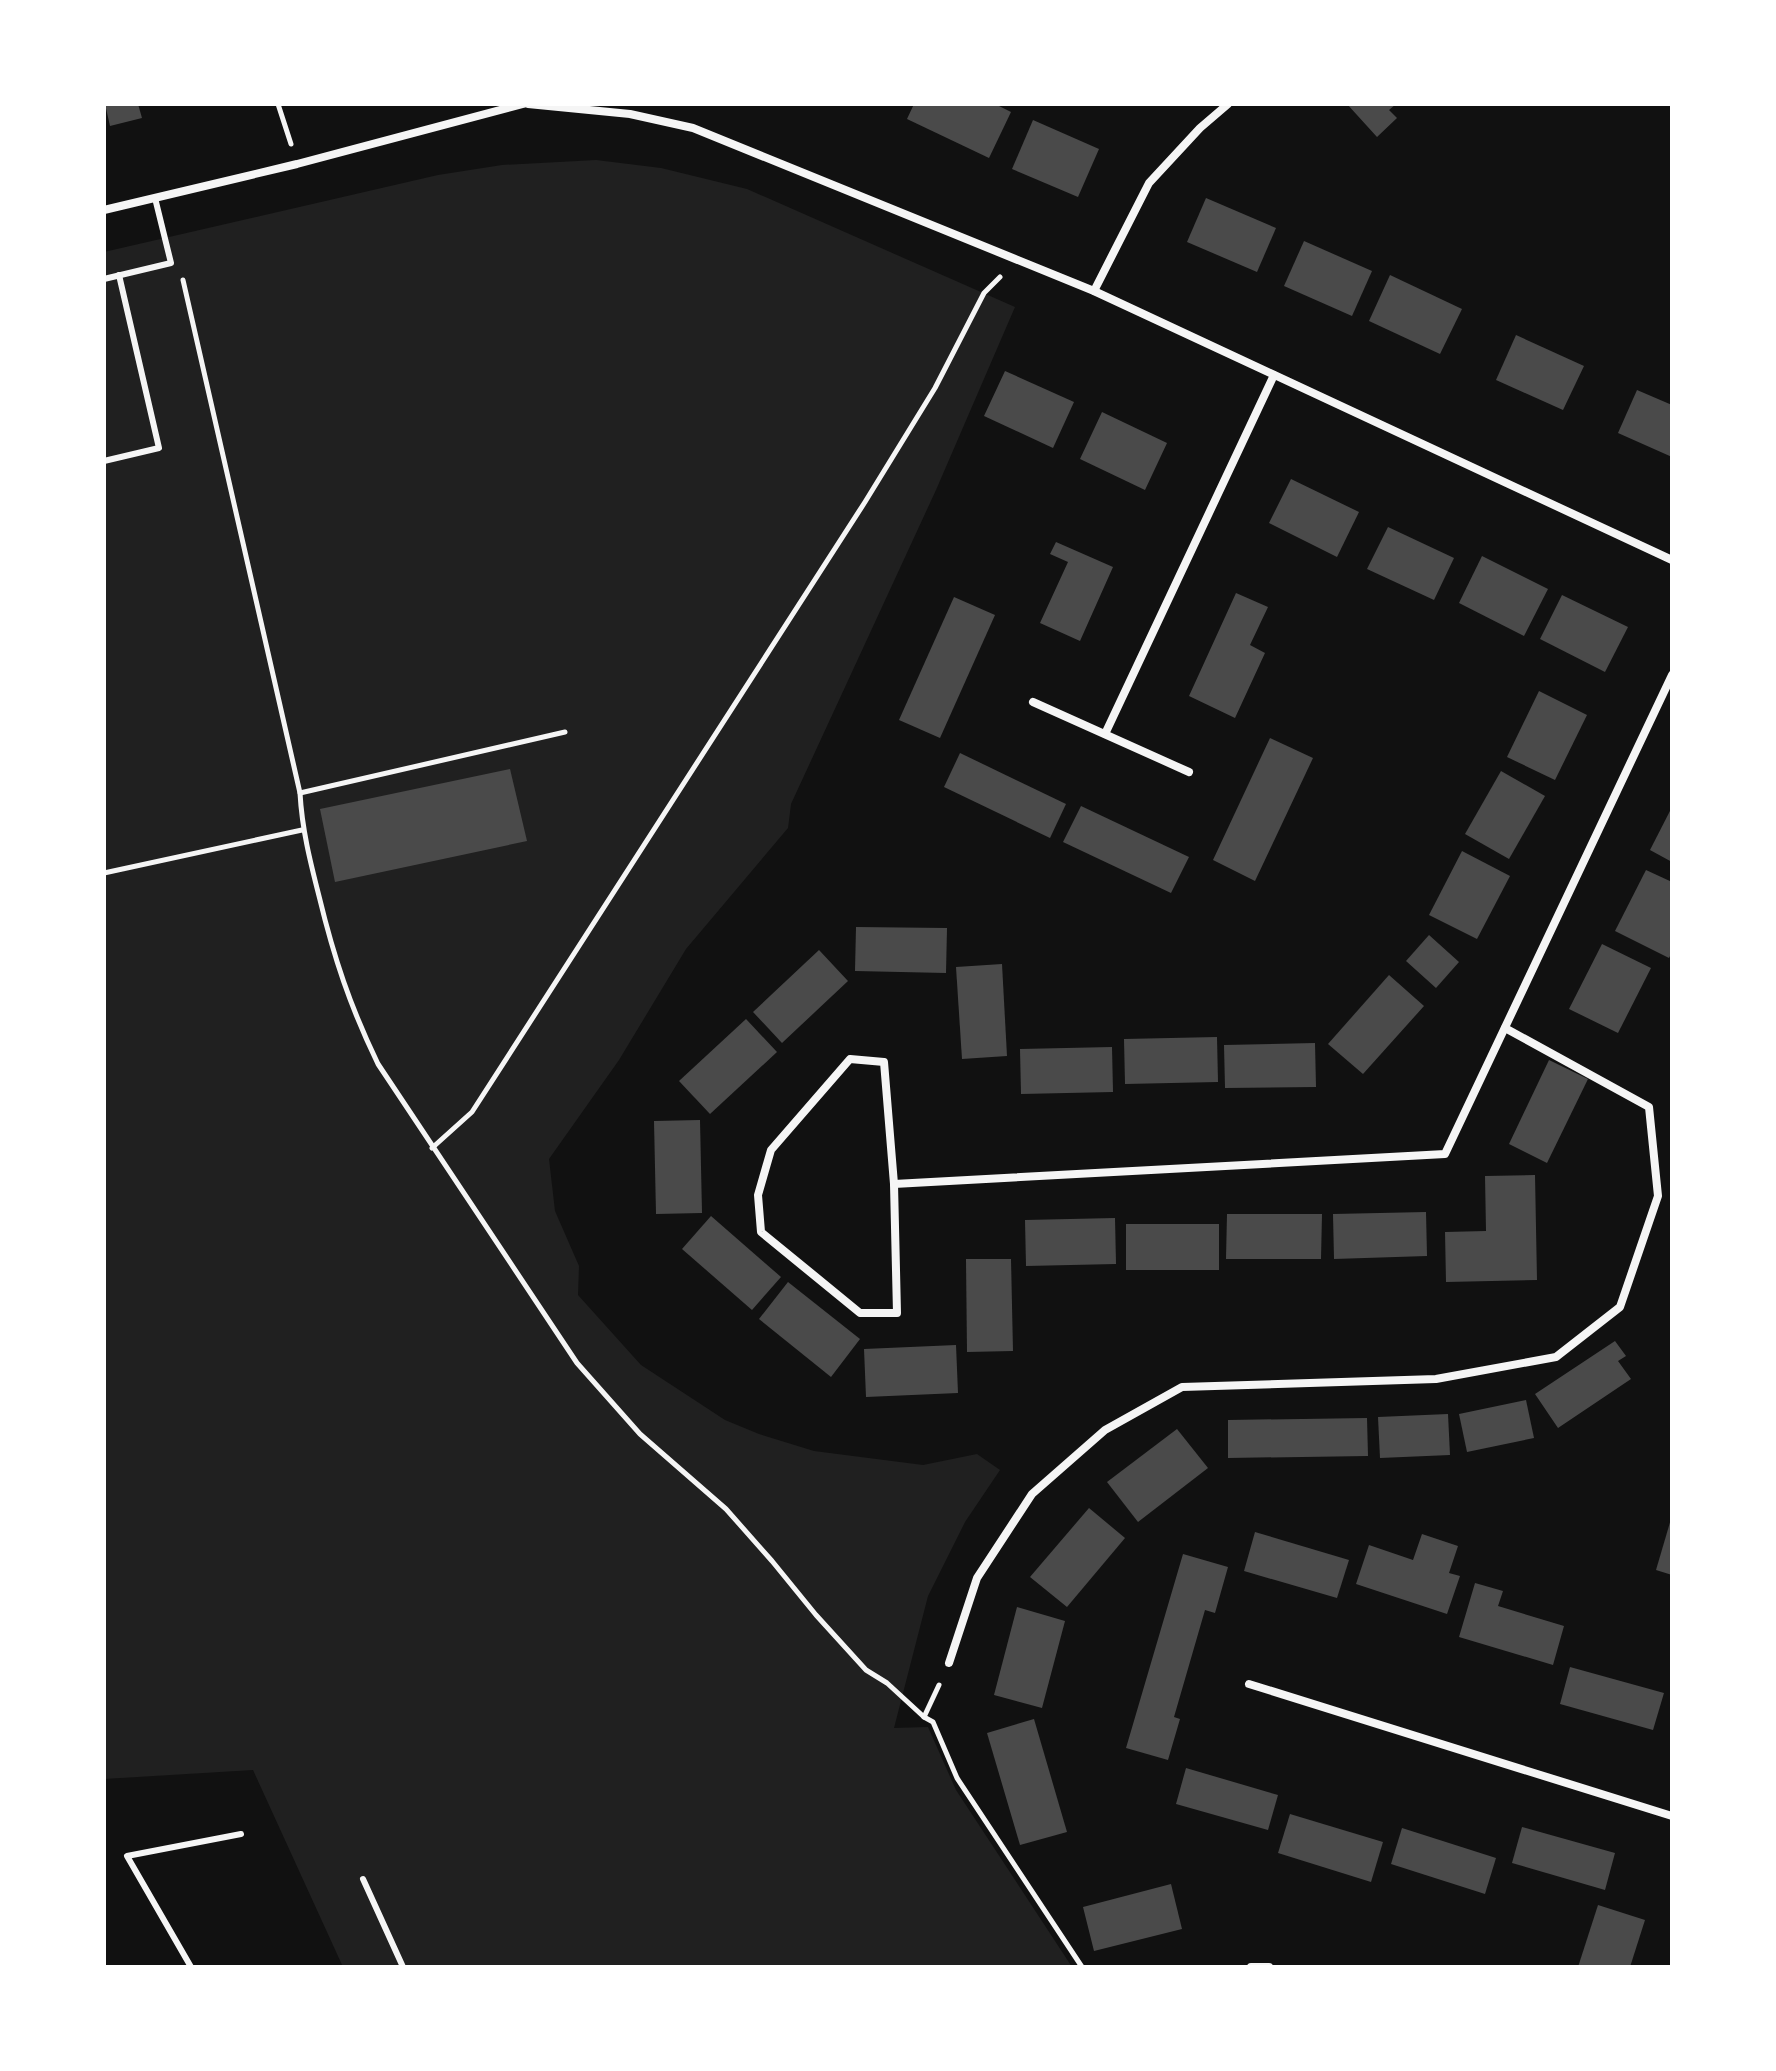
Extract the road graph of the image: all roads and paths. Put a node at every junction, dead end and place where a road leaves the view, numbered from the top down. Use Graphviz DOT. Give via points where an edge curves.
graph roads {
  1 [pos="278,104"];
  2 [pos="526,104"];
  3 [pos="1228,104"];
  4 [pos="297,164"];
  5 [pos="155,198"];
  6 [pos="104,210"];
  7 [pos="1018,259"];
  8 [pos="171,263"];
  9 [pos="119,275"];
  10 [pos="104,279"];
  11 [pos="1094,291"];
  12 [pos="1274,375"];
  13 [pos="104,461"];
  14 [pos="1672,560"];
  15 [pos="1672,675"];
  16 [pos="1033,702"];
  17 [pos="565,732"];
  18 [pos="1105,734"];
  19 [pos="1189,772"];
  20 [pos="300,793"];
  21 [pos="303,830"];
  22 [pos="104,873"];
  23 [pos="1505,1028"];
  24 [pos="432,1148"];
  25 [pos="894,1184"];
  26 [pos="949,1663"];
  27 [pos="1249,1684"];
  28 [pos="924,1717"];
  29 [pos="1672,1816"];
  30 [pos="241,1834"];
  31 [pos="363,1879"];
  32 [pos="191,1967"];
  33 [pos="403,1967"];
  34 [pos="1082,1967"];
  35 [pos="1251,1967"];
  36 [pos="1269,1967"];
  1 -- 4 [label="path"];
  2 -- 4 [label="street"];
  2 -- 7 [label="street" via="630,114 693,128"];
  3 -- 11 [label="street" via="1149,183"];
  4 -- 5 [label="street"];
  5 -- 6 [label="street"];
  5 -- 8 [label="lane"];
  7 -- 11 [label="street"];
  7 -- 24 [label="path" via="984,293 935,388 865,502 472,1112"];
  8 -- 9 [label="lane"];
  8 -- 20 [label="path" via="182,278"];
  9 -- 10 [label="lane"];
  9 -- 13 [label="lane" via="159,448"];
  11 -- 12 [label="street"];
  12 -- 14 [label="street"];
  12 -- 18 [label="street"];
  15 -- 23 [label="street"];
  16 -- 18 [label="street"];
  17 -- 20 [label="path"];
  18 -- 19 [label="street"];
  20 -- 21 [label="path"];
  21 -- 22 [label="path"];
  21 -- 24 [label="path" via="335,963 353,1013 378,1064"];
  23 -- 25 [label="street" via="1445,1154"];
  23 -- 26 [label="street" via="1649,1107 1658,1196 1620,1307 1556,1357 1541,1360 1436,1379 1182,1387 1105,1430 1032,1494 977,1578"];
  24 -- 28 [label="path" via="577,1363 640,1434 726,1509 866,1670"];
  25 -- 25 [label="street" via="897,1313 860,1313 761,1232 758,1195 771,1150 850,1059 884,1062"];
  26 -- 28 [label="path"];
  27 -- 29 [label="street"];
  28 -- 34 [label="path" via="933,1722 957,1778"];
  30 -- 32 [label="lane" via="127,1856"];
  31 -- 33 [label="lane"];
  35 -- 36 [label="street"];
}
